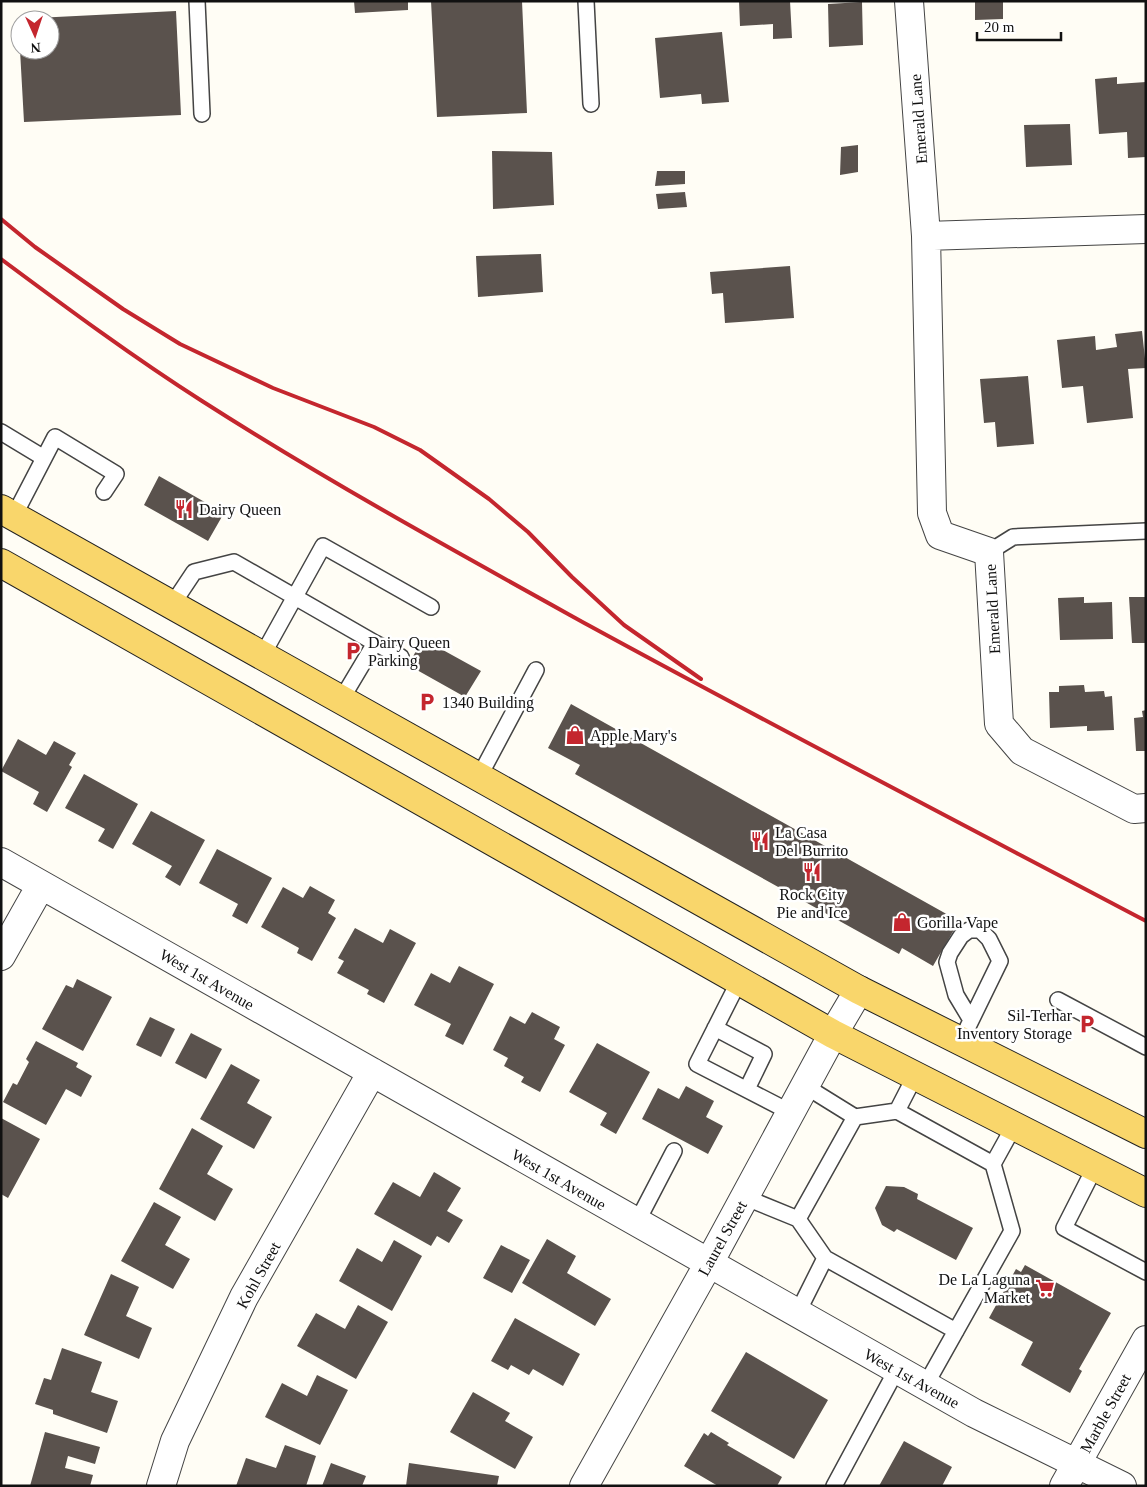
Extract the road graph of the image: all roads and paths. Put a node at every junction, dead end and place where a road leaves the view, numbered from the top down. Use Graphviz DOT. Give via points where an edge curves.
graph roads {
  1 [pos="197,1"];
  2 [pos="586,1"];
  3 [pos="909,1"];
  4 [pos="591,104"];
  5 [pos="202,114"];
  6 [pos="1146,229"];
  7 [pos="926,236"];
  8 [pos="1,432"];
  9 [pos="44,458"];
  10 [pos="104,492"];
  11 [pos="8,513"];
  12 [pos="1146,531"];
  13 [pos="989,552"];
  14 [pos="1,563"];
  15 [pos="295,597"];
  16 [pos="172,605"];
  17 [pos="431,607"];
  18 [pos="375,642"];
  19 [pos="262,656"];
  20 [pos="401,657"];
  21 [pos="536,670"];
  22 [pos="341,700"];
  23 [pos="479,777"];
  24 [pos="1146,808"];
  25 [pos="1,862"];
  26 [pos="41,885"];
  27 [pos="1,956"];
  28 [pos="739,981"];
  29 [pos="859,990"];
  30 [pos="1058,1000"];
  31 [pos="715,1028"];
  32 [pos="966,1030"];
  33 [pos="833,1034"];
  34 [pos="1146,1047"];
  35 [pos="372,1072"];
  36 [pos="915,1076"];
  37 [pos="805,1086"];
  38 [pos="746,1090"];
  39 [pos="897,1111"];
  40 [pos="790,1112"];
  41 [pos="855,1117"];
  42 [pos="1014,1126"];
  43 [pos="1146,1134"];
  44 [pos="674,1151"];
  45 [pos="993,1164"];
  46 [pos="1095,1167"];
  47 [pos="1146,1193"];
  48 [pos="744,1197"];
  49 [pos="798,1219"];
  50 [pos="637,1222"];
  51 [pos="825,1258"];
  52 [pos="709,1263"];
  53 [pos="1146,1272"];
  54 [pos="798,1314"];
  55 [pos="956,1331"];
  56 [pos="1146,1340"];
  57 [pos="897,1369"];
  58 [pos="925,1386"];
  59 [pos="1070,1474"];
  60 [pos="161,1486"];
  61 [pos="584,1486"];
  62 [pos="834,1486"];
  63 [pos="1122,1486"];
  1 -- 5 [label="lane"];
  2 -- 4 [label="lane"];
  3 -- 7 [label="street, Emerald Lane"];
  6 -- 7 [label="street"];
  7 -- 13 [label="street, Emerald Lane" via="932,513 940,535"];
  8 -- 9 [label="lane"];
  9 -- 10 [label="lane" via="55,437 116,474"];
  9 -- 11 [label="lane"];
  11 -- 16 [label="main road"];
  12 -- 13 [label="lane" via="1012,536"];
  13 -- 24 [label="street, Emerald Lane" via="999,724 1022,751 1134,809"];
  14 -- 28 [label="main road"];
  15 -- 16 [label="lane" via="234,562 194,572"];
  15 -- 17 [label="lane" via="323,546"];
  15 -- 18 [label="lane"];
  15 -- 19 [label="lane"];
  16 -- 19 [label="main road"];
  18 -- 20 [label="lane"];
  18 -- 22 [label="lane"];
  19 -- 22 [label="main road"];
  21 -- 23 [label="lane"];
  22 -- 23 [label="main road"];
  23 -- 29 [label="main road"];
  25 -- 26 [label="street, West 1st Avenue"];
  26 -- 27 [label="street"];
  26 -- 35 [label="street, West 1st Avenue"];
  28 -- 31 [label="lane"];
  28 -- 33 [label="main road"];
  29 -- 32 [label="main road"];
  29 -- 33 [label="street, Laurel Street"];
  30 -- 34 [label="lane"];
  31 -- 38 [label="lane" via="764,1054"];
  31 -- 38 [label="lane" via="697,1064"];
  32 -- 32 [label="lane" via="947,962 961,936 969,930 980,930 989,939 1000,962"];
  32 -- 43 [label="main road"];
  33 -- 36 [label="main road"];
  33 -- 37 [label="street, Laurel Street"];
  35 -- 50 [label="street, West 1st Avenue"];
  35 -- 60 [label="street, Kohl Street" via="244,1297 175,1441"];
  36 -- 39 [label="lane"];
  36 -- 42 [label="main road"];
  37 -- 40 [label="street, Laurel Street"];
  37 -- 41 [label="lane"];
  38 -- 40 [label="lane"];
  39 -- 41 [label="lane"];
  39 -- 45 [label="lane"];
  40 -- 48 [label="street, Laurel Street"];
  41 -- 49 [label="lane"];
  42 -- 45 [label="lane"];
  42 -- 46 [label="main road"];
  44 -- 50 [label="lane"];
  45 -- 55 [label="lane" via="1012,1231"];
  46 -- 47 [label="main road"];
  46 -- 53 [label="lane" via="1064,1228"];
  48 -- 49 [label="lane"];
  48 -- 52 [label="street, Laurel Street"];
  49 -- 51 [label="lane"];
  50 -- 52 [label="street, West 1st Avenue"];
  51 -- 54 [label="lane"];
  51 -- 55 [label="lane"];
  52 -- 54 [label="street, West 1st Avenue"];
  52 -- 61 [label="street, Laurel Street"];
  54 -- 57 [label="street, West 1st Avenue"];
  55 -- 58 [label="lane"];
  56 -- 59 [label="street, Marble Street"];
  57 -- 58 [label="street, West 1st Avenue"];
  57 -- 62 [label="lane"];
  58 -- 59 [label="street, West 1st Avenue"];
  59 -- 63 [label="street, West 1st Avenue"];
}
